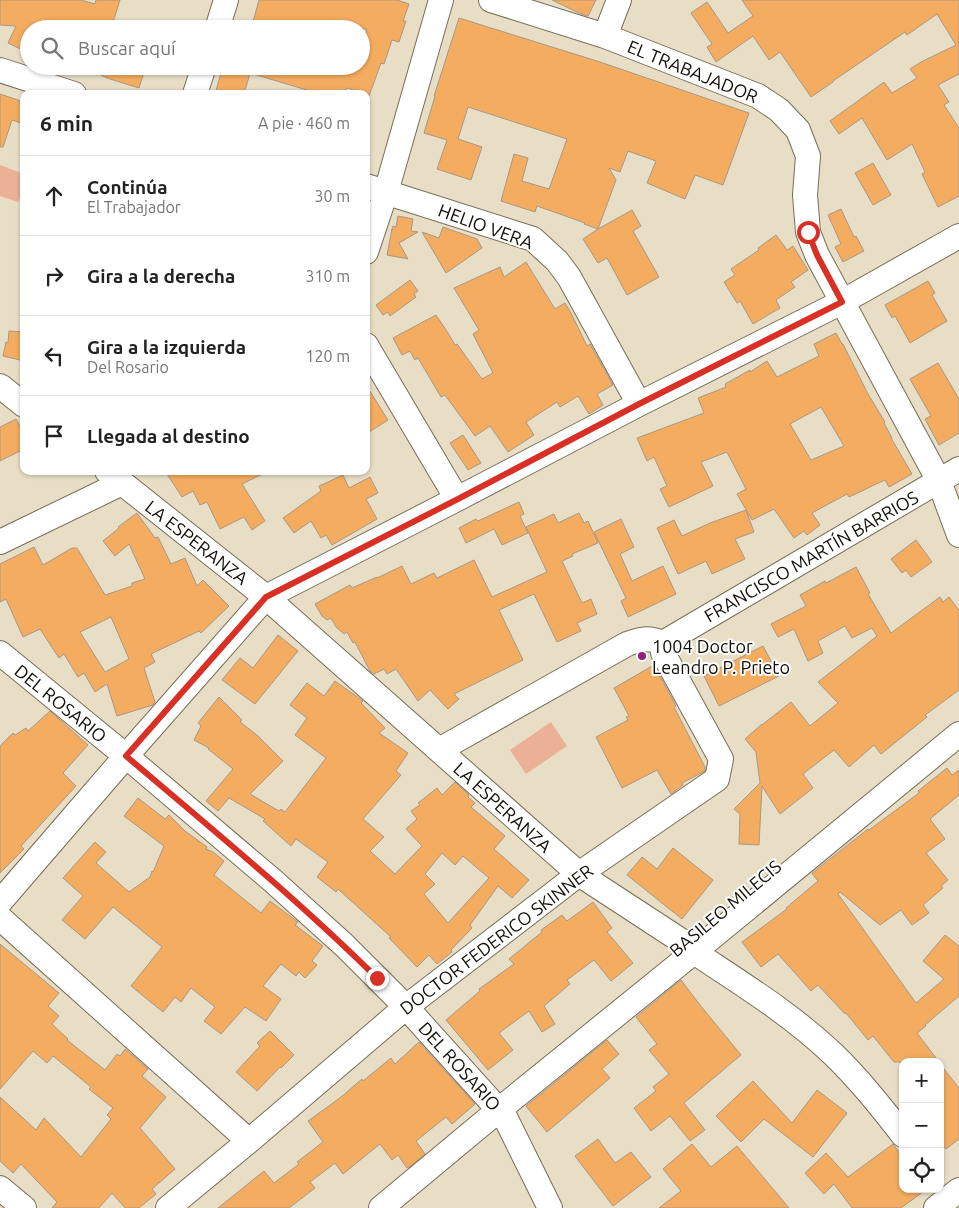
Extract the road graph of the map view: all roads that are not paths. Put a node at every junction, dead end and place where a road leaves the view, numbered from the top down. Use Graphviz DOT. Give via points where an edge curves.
graph roads {
  1 [pos="226,0"];
  2 [pos="441,0"];
  3 [pos="491,0"];
  4 [pos="618,0"];
  5 [pos="220,20"];
  6 [pos="605,36"];
  7 [pos="0,70"];
  8 [pos="201,75"];
  9 [pos="62,90"];
  10 [pos="196,90"];
  11 [pos="376,189"];
  12 [pos="370,227"];
  13 [pos="959,236"];
  14 [pos="842,302"];
  15 [pos="370,352"];
  16 [pos="0,386"];
  17 [pos="20,402"];
  18 [pos="639,404"];
  19 [pos="949,475"];
  20 [pos="115,477"];
  21 [pos="458,499"];
  22 [pos="959,535"];
  23 [pos="0,542"];
  24 [pos="266,597"];
  25 [pos="662,642"];
  26 [pos="0,652"];
  27 [pos="959,715"];
  28 [pos="959,734"];
  29 [pos="439,750"];
  30 [pos="126,756"];
  31 [pos="579,874"];
  32 [pos="0,902"];
  33 [pos="0,918"];
  34 [pos="689,947"];
  35 [pos="406,1007"];
  36 [pos="496,1105"];
  37 [pos="899,1130"];
  38 [pos="249,1141"];
  39 [pos="0,1188"];
  40 [pos="24,1208"];
  41 [pos="168,1208"];
  42 [pos="382,1208"];
  43 [pos="550,1208"];
  1 -- 5 [label="street"];
  2 -- 11 [label="street"];
  3 -- 6 [label="street, EL TRABAJADOR"];
  4 -- 6 [label="street"];
  6 -- 14 [label="street, EL TRABAJADOR" via="758,96 779,110 798,130 808,156 805,195 808,232"];
  7 -- 9 [label="street"];
  8 -- 10 [label="street"];
  11 -- 12 [label="street"];
  11 -- 18 [label="street, HELIO VERA" via="533,239 569,277"];
  13 -- 14 [label="street"];
  14 -- 18 [label="street"];
  14 -- 19 [label="street, EL TRABAJADOR"];
  15 -- 21 [label="street"];
  16 -- 17 [label="street"];
  18 -- 21 [label="street"];
  19 -- 22 [label="street, EL TRABAJADOR"];
  19 -- 25 [label="street, FRANCISCO MARTÍN BARRIOS"];
  20 -- 23 [label="street"];
  20 -- 24 [label="street, LA ESPERANZA"];
  21 -- 24 [label="street"];
  24 -- 29 [label="street, LA ESPERANZA"];
  24 -- 30 [label="street"];
  25 -- 29 [label="street" via="646,638 627,644"];
  25 -- 31 [label="street, DOCTOR FEDERICO SKINNER" via="663,653 721,759 717,779"];
  26 -- 30 [label="street, DEL ROSARIO"];
  27 -- 34 [label="street, BASILEO MILECIS"];
  28 -- 34 [label="street"];
  29 -- 31 [label="street, LA ESPERANZA"];
  30 -- 32 [label="street"];
  30 -- 35 [label="street, DEL ROSARIO" via="272,880"];
  31 -- 34 [label="street, LA ESPERANZA"];
  31 -- 35 [label="street, DOCTOR FEDERICO SKINNER"];
  33 -- 38 [label="street"];
  34 -- 36 [label="street, BASILEO MILECIS"];
  34 -- 37 [label="street, LA ESPERANZA" via="788,1016 833,1054"];
  35 -- 36 [label="street, DEL ROSARIO"];
  35 -- 38 [label="street, DOCTOR FEDERICO SKINNER"];
  36 -- 42 [label="street, BASILEO MILECIS"];
  36 -- 43 [label="street, DEL ROSARIO"];
  38 -- 41 [label="street, DOCTOR FEDERICO SKINNER"];
  39 -- 40 [label="street"];
}
